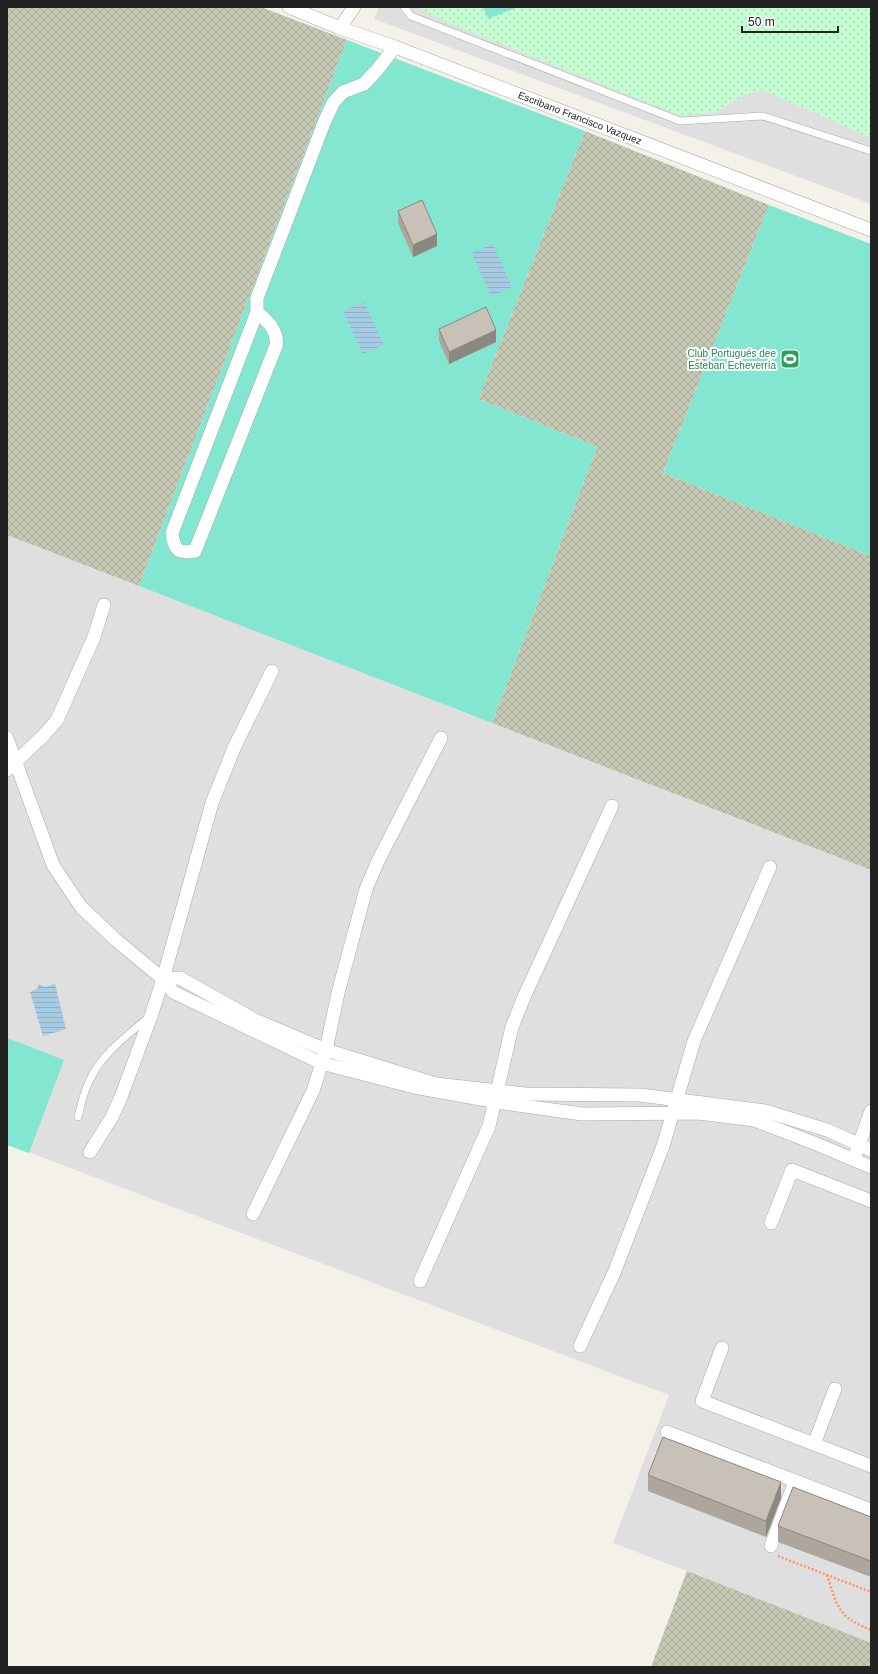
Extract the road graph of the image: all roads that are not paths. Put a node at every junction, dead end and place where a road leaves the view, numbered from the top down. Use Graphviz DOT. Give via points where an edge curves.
graph roads {
  1 [pos="289,7"];
  2 [pos="354,7"];
  3 [pos="404,7"];
  4 [pos="340,28"];
  5 [pos="395,47"];
  6 [pos="871,151"];
  7 [pos="871,230"];
  8 [pos="257,312"];
  9 [pos="104,605"];
  10 [pos="272,671"];
  11 [pos="7,738"];
  12 [pos="441,738"];
  13 [pos="11,766"];
  14 [pos="612,806"];
  15 [pos="770,867"];
  16 [pos="163,979"];
  17 [pos="151,1016"];
  18 [pos="326,1050"];
  19 [pos="321,1063"];
  20 [pos="496,1096"];
  21 [pos="677,1099"];
  22 [pos="871,1111"];
  23 [pos="673,1113"];
  24 [pos="78,1117"];
  25 [pos="865,1148"];
  26 [pos="90,1152"];
  27 [pos="854,1160"];
  28 [pos="871,1167"];
  29 [pos="871,1201"];
  30 [pos="253,1214"];
  31 [pos="771,1223"];
  32 [pos="420,1281"];
  33 [pos="580,1346"];
  34 [pos="722,1348"];
  35 [pos="835,1389"];
  36 [pos="667,1432"];
  37 [pos="814,1444"];
  38 [pos="871,1466"];
  39 [pos="795,1481"];
  40 [pos="871,1510"];
  41 [pos="773,1550"];
  1 -- 4 [label="street, Escribano Francisco Vazquez"];
  2 -- 4 [label="street"];
  3 -- 6 [label="lane" via="411,16 680,121 762,116"];
  4 -- 5 [label="street, Escribano Francisco Vazquez"];
  5 -- 7 [label="street, Escribano Francisco Vazquez"];
  5 -- 8 [label="street" via="364,84 343,92 333,103 257,298"];
  8 -- 8 [label="street" via="270,324 277,339 276,346 195,551 185,553 174,545 172,533"];
  9 -- 13 [label="street" via="94,637 57,720"];
  10 -- 16 [label="street" via="234,748 212,803"];
  11 -- 13 [label="street"];
  12 -- 18 [label="street" via="366,889 338,993"];
  13 -- 16 [label="street" via="53,865 80,906"];
  14 -- 20 [label="street" via="524,996 512,1027"];
  15 -- 21 [label="street" via="694,1041"];
  16 -- 17 [label="street"];
  16 -- 18 [label="street" via="180,978 255,1020"];
  16 -- 19 [label="street" via="173,992"];
  17 -- 24 [label="lane" via="118,1043 99,1064 88,1084"];
  17 -- 26 [label="street" via="121,1097"];
  18 -- 19 [label="street"];
  18 -- 20 [label="street" via="436,1084"];
  19 -- 20 [label="street" via="414,1087"];
  19 -- 30 [label="street" via="313,1091"];
  20 -- 21 [label="street" via="640,1095"];
  20 -- 23 [label="street" via="582,1114"];
  20 -- 32 [label="street" via="489,1126"];
  21 -- 23 [label="street"];
  21 -- 25 [label="street" via="765,1111 827,1130"];
  22 -- 25 [label="street"];
  23 -- 27 [label="street" via="699,1113 754,1120"];
  23 -- 33 [label="street" via="663,1146 614,1273"];
  25 -- 27 [label="street"];
  27 -- 28 [label="street"];
  29 -- 31 [label="street" via="792,1170"];
  34 -- 37 [label="street" via="702,1401"];
  35 -- 37 [label="street"];
  36 -- 39 [label="street"];
  37 -- 38 [label="street"];
  39 -- 40 [label="street"];
  39 -- 41 [label="street"];
}
